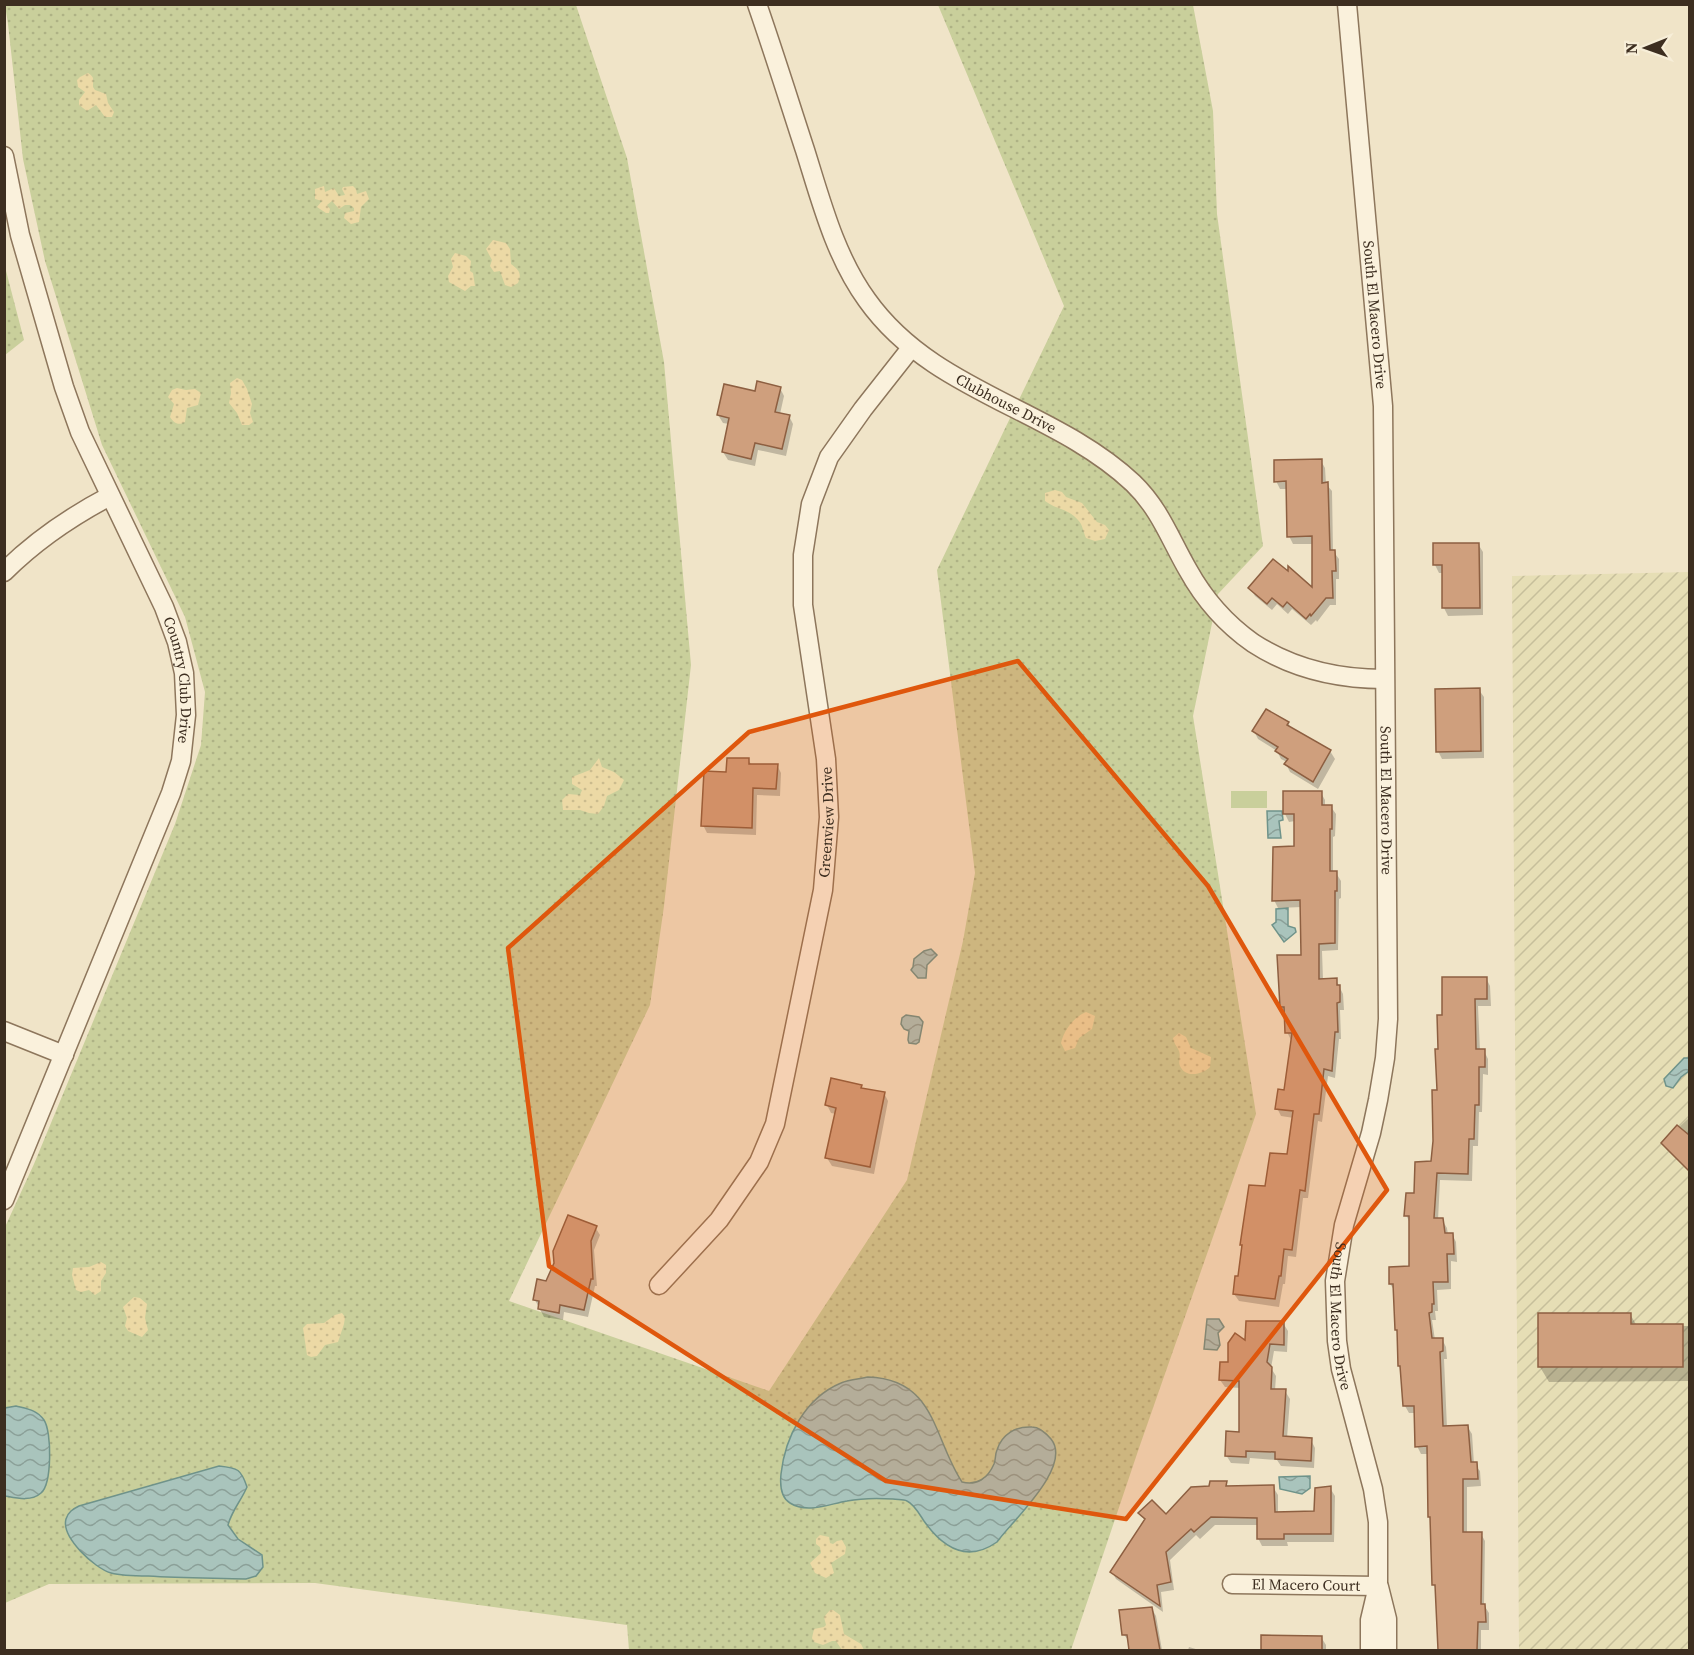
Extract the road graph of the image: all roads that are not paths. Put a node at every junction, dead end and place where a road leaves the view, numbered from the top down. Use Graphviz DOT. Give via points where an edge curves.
graph roads {
  1 [pos="757,4"];
  2 [pos="1347,4"];
  3 [pos="4,156"];
  4 [pos="911,348"];
  5 [pos="110,496"];
  6 [pos="4,572"];
  7 [pos="1384,679"];
  8 [pos="4,1031"];
  9 [pos="64,1055"];
  10 [pos="4,1200"];
  11 [pos="659,1286"];
  12 [pos="1232,1584"];
  13 [pos="1378,1586"];
  14 [pos="1370,1650"];
  15 [pos="1387,1650"];
  1 -- 4 [label="street, Clubhouse Drive" via="833,237 867,301"];
  2 -- 7 [label="street, South El Macero Drive" via="1383,406"];
  3 -- 5 [label="street, Country Club Drive" via="20,235 64,387"];
  4 -- 7 [label="street, Clubhouse Drive" via="946,373 1080,445 1133,484 1166,526 1199,589 1230,625 1250,641 1303,668 1347,678"];
  4 -- 11 [label="street, Greenview Drive" via="829,457 811,504 803,555 803,605 826,759 829,817 823,890 775,1124 759,1162 719,1220"];
  5 -- 6 [label="street" via="51,532"];
  5 -- 9 [label="street, Country Club Drive" via="177,642 184,673 186,715 181,761 171,794"];
  7 -- 13 [label="street, South El Macero Drive" via="1389,968 1386,1048 1371,1133 1344,1225 1335,1281 1341,1369 1375,1497"];
  8 -- 9 [label="street"];
  9 -- 10 [label="street, Country Club Drive"];
  12 -- 13 [label="street, El Macero Court"];
  13 -- 14 [label="street, South El Macero Drive" via="1370,1620"];
  13 -- 15 [label="street, South El Macero Drive" via="1387,1619"];
}
